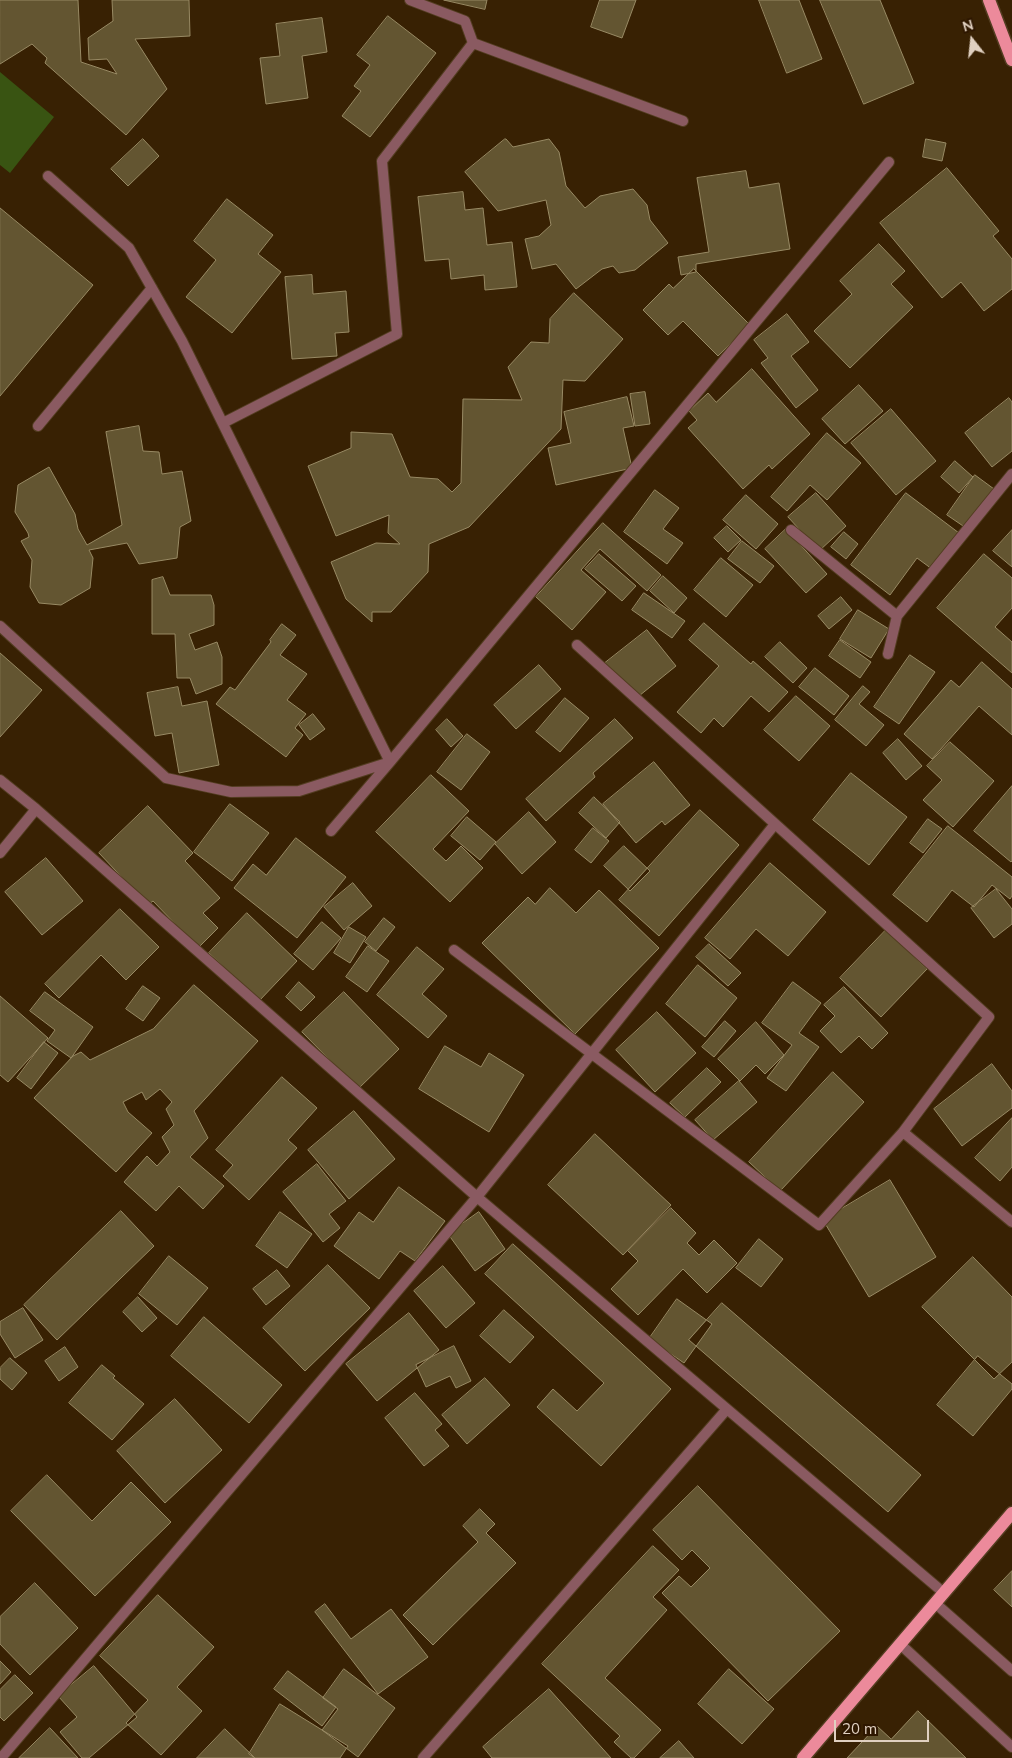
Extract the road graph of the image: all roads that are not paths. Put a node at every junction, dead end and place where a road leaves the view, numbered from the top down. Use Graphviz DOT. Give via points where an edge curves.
graph roads {
  1 [pos="410,0"];
  2 [pos="989,0"];
  3 [pos="472,43"];
  4 [pos="1012,60"];
  5 [pos="683,121"];
  6 [pos="889,162"];
  7 [pos="48,176"];
  8 [pos="152,288"];
  9 [pos="222,423"];
  10 [pos="38,426"];
  11 [pos="1012,474"];
  12 [pos="791,530"];
  13 [pos="897,616"];
  14 [pos="0,626"];
  15 [pos="577,645"];
  16 [pos="888,654"];
  17 [pos="390,762"];
  18 [pos="0,780"];
  19 [pos="36,809"];
  20 [pos="775,824"];
  21 [pos="331,831"];
  22 [pos="0,853"];
  23 [pos="454,950"];
  24 [pos="591,1053"];
  25 [pos="903,1132"];
  26 [pos="477,1197"];
  27 [pos="1012,1222"];
  28 [pos="727,1409"];
  29 [pos="1012,1513"];
  30 [pos="944,1593"];
  31 [pos="935,1603"];
  32 [pos="900,1644"];
  33 [pos="1012,1671"];
  34 [pos="1012,1746"];
  35 [pos="1,1758"];
  36 [pos="423,1758"];
  37 [pos="803,1758"];
  1 -- 3 [label="street" via="465,21"];
  2 -- 4 [label="main road"];
  3 -- 5 [label="street"];
  3 -- 9 [label="street" via="382,161 397,334"];
  6 -- 17 [label="street"];
  7 -- 8 [label="street" via="129,248"];
  8 -- 9 [label="street" via="182,340"];
  8 -- 10 [label="street"];
  9 -- 17 [label="street"];
  11 -- 13 [label="street"];
  12 -- 13 [label="street"];
  13 -- 16 [label="street"];
  14 -- 17 [label="street" via="166,778 231,792 299,791"];
  15 -- 20 [label="street"];
  17 -- 21 [label="street"];
  18 -- 19 [label="street"];
  19 -- 22 [label="street"];
  19 -- 26 [label="street"];
  20 -- 24 [label="street"];
  20 -- 25 [label="street" via="989,1017"];
  23 -- 24 [label="street"];
  24 -- 25 [label="street" via="819,1225"];
  24 -- 26 [label="street"];
  25 -- 27 [label="street"];
  26 -- 28 [label="street"];
  26 -- 35 [label="street"];
  28 -- 30 [label="street"];
  28 -- 36 [label="street"];
  29 -- 30 [label="main road"];
  30 -- 31 [label="main road"];
  31 -- 32 [label="main road"];
  31 -- 33 [label="street"];
  32 -- 34 [label="street"];
  32 -- 37 [label="main road"];
}
